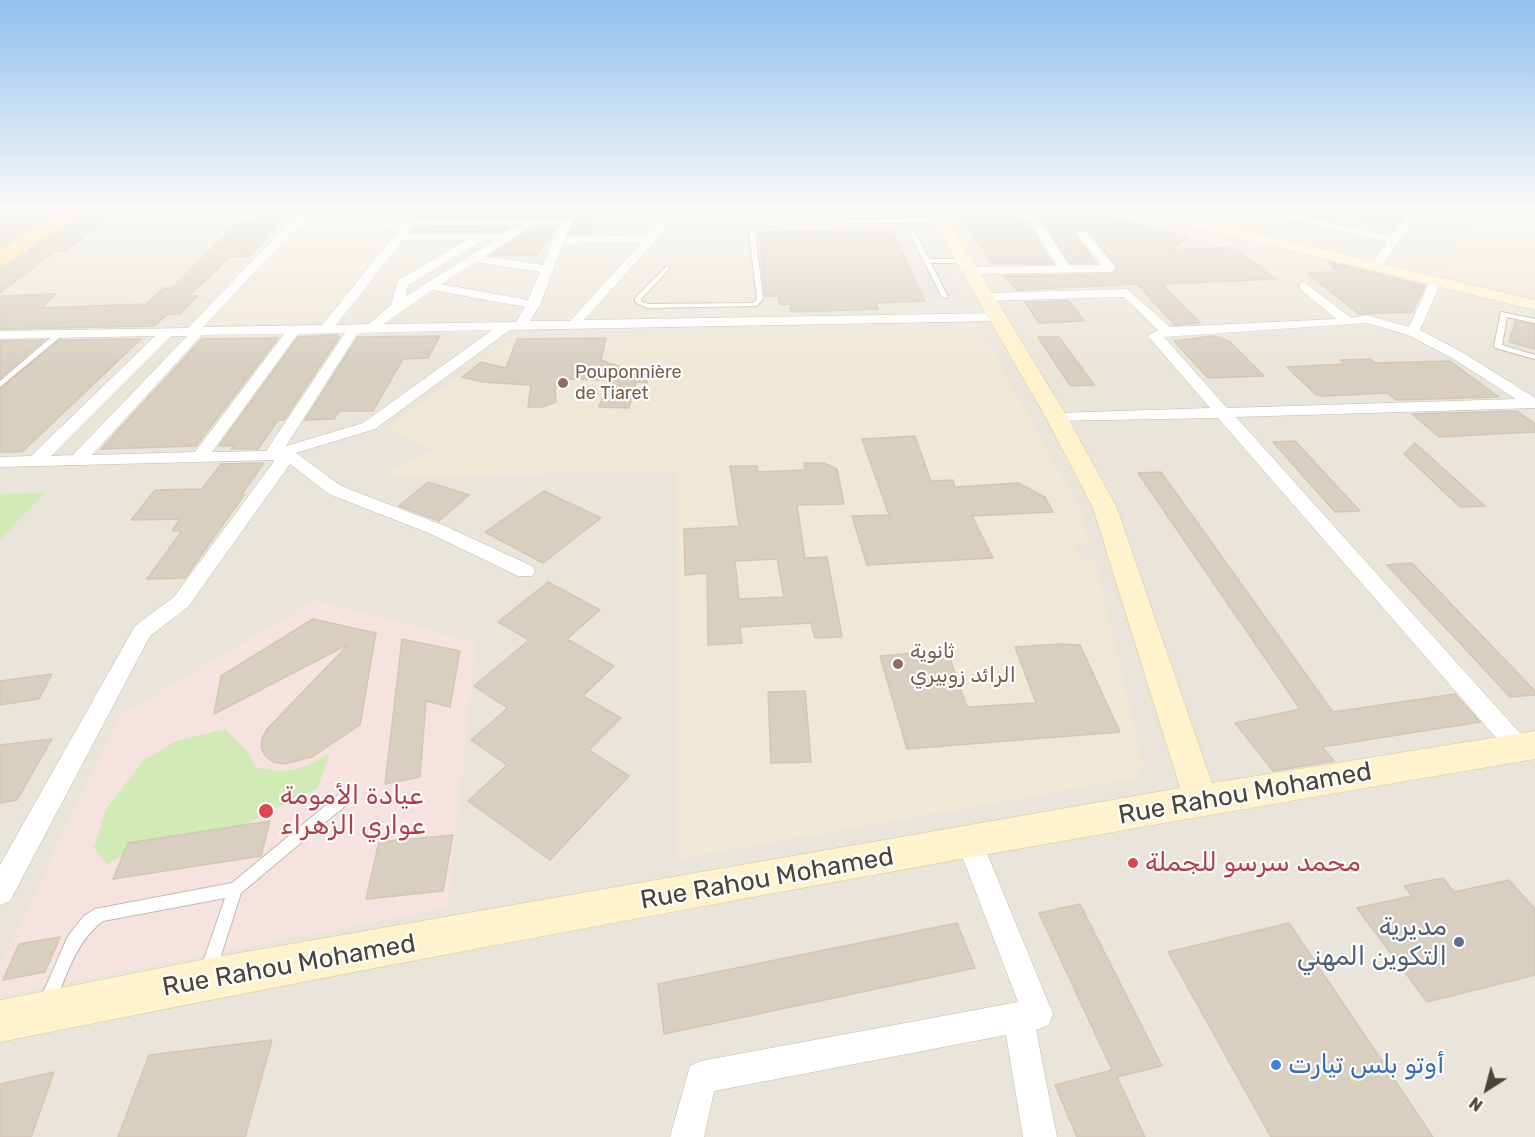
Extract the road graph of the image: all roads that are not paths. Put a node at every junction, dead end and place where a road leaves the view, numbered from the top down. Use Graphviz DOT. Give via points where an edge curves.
graph roads {
  1 [pos="261,260"];
  2 [pos="382,260"];
  3 [pos="440,260"];
  4 [pos="471,260"];
  5 [pos="488,260"];
  6 [pos="551,260"];
  7 [pos="632,260"];
  8 [pos="755,260"];
  9 [pos="965,260"];
  10 [pos="1059,260"];
  11 [pos="1104,260"];
  12 [pos="1351,260"];
  13 [pos="1380,260"];
  14 [pos="927,261"];
  15 [pos="968,266"];
  16 [pos="1376,266"];
  17 [pos="667,268"];
  18 [pos="547,269"];
  19 [pos="1065,269"];
  20 [pos="1436,280"];
  21 [pos="431,286"];
  22 [pos="1304,286"];
  23 [pos="945,297"];
  24 [pos="533,304"];
  25 [pos="1535,305"];
  26 [pos="751,306"];
  27 [pos="397,307"];
  28 [pos="993,307"];
  29 [pos="751,321"];
  30 [pos="1535,321"];
  31 [pos="1348,322"];
  32 [pos="573,325"];
  33 [pos="514,326"];
  34 [pos="373,328"];
  35 [pos="327,329"];
  36 [pos="354,329"];
  37 [pos="294,330"];
  38 [pos="1167,331"];
  39 [pos="166,332"];
  40 [pos="194,332"];
  41 [pos="1413,332"];
  42 [pos="60,334"];
  43 [pos="0,335"];
  44 [pos="1535,357"];
  45 [pos="0,385"];
  46 [pos="1531,406"];
  47 [pos="1222,413"];
  48 [pos="1057,418"];
  49 [pos="279,455"];
  50 [pos="199,458"];
  51 [pos="77,461"];
  52 [pos="0,462"];
  53 [pos="36,462"];
  54 [pos="525,571"];
  55 [pos="1527,747"];
  56 [pos="346,796"];
  57 [pos="1201,800"];
  58 [pos="970,843"];
  59 [pos="235,889"];
  60 [pos="0,892"];
  61 [pos="205,980"];
  62 [pos="42,1013"];
  63 [pos="1018,1018"];
  64 [pos="0,1021"];
  65 [pos="687,1137"];
  66 [pos="1040,1137"];
  1 -- 40 [label="street"];
  2 -- 35 [label="street"];
  3 -- 27 [label="street" via="402,283"];
  4 -- 21 [label="street"];
  5 -- 18 [label="street"];
  6 -- 18 [label="street"];
  7 -- 32 [label="street"];
  8 -- 26 [label="lane" via="760,299"];
  9 -- 15 [label="street"];
  10 -- 19 [label="street"];
  11 -- 19 [label="street" via="1110,268"];
  12 -- 16 [label="street"];
  13 -- 16 [label="street"];
  14 -- 15 [label="lane"];
  14 -- 23 [label="lane"];
  15 -- 19 [label="street"];
  15 -- 28 [label="street"];
  16 -- 20 [label="street"];
  17 -- 26 [label="lane" via="638,302 647,306"];
  18 -- 24 [label="street"];
  20 -- 25 [label="street"];
  20 -- 41 [label="street"];
  21 -- 24 [label="street"];
  21 -- 27 [label="street"];
  22 -- 31 [label="street"];
  24 -- 33 [label="street"];
  26 -- 29 [label="lane"];
  27 -- 34 [label="street"];
  28 -- 29 [label="street"];
  28 -- 38 [label="street" via="1127,293"];
  28 -- 48 [label="street"];
  29 -- 32 [label="street"];
  30 -- 44 [label="lane" via="1504,314 1498,346"];
  31 -- 38 [label="street"];
  31 -- 41 [label="street" via="1367,319"];
  32 -- 33 [label="street"];
  33 -- 34 [label="street"];
  33 -- 49 [label="street" via="369,426"];
  34 -- 36 [label="street"];
  35 -- 36 [label="street"];
  35 -- 37 [label="street"];
  36 -- 49 [label="street"];
  37 -- 40 [label="street"];
  37 -- 50 [label="street"];
  38 -- 47 [label="street" via="1155,336"];
  39 -- 40 [label="street"];
  39 -- 42 [label="street"];
  39 -- 53 [label="street"];
  40 -- 51 [label="street"];
  41 -- 46 [label="street" via="1457,355"];
  42 -- 43 [label="street"];
  42 -- 45 [label="lane"];
  46 -- 47 [label="street"];
  47 -- 48 [label="street"];
  47 -- 55 [label="street"];
  48 -- 57 [label="street" via="1105,508"];
  49 -- 50 [label="street"];
  49 -- 54 [label="street" via="335,490 438,530"];
  49 -- 60 [label="street" via="181,602 142,631"];
  50 -- 51 [label="street"];
  51 -- 53 [label="street"];
  52 -- 53 [label="street"];
  55 -- 57 [label="street, Rue Rahou Mohamed"];
  56 -- 59 [label="lane"];
  57 -- 58 [label="street, Rue Rahou Mohamed"];
  58 -- 61 [label="street, Rue Rahou Mohamed"];
  58 -- 63 [label="street" via="1038,1014"];
  59 -- 61 [label="lane"];
  59 -- 62 [label="lane" via="100,914 92,919 79,931"];
  61 -- 62 [label="street, Rue Rahou Mohamed"];
  62 -- 64 [label="street, Rue Rahou Mohamed"];
  63 -- 65 [label="street" via="701,1077"];
  63 -- 66 [label="street"];
}
